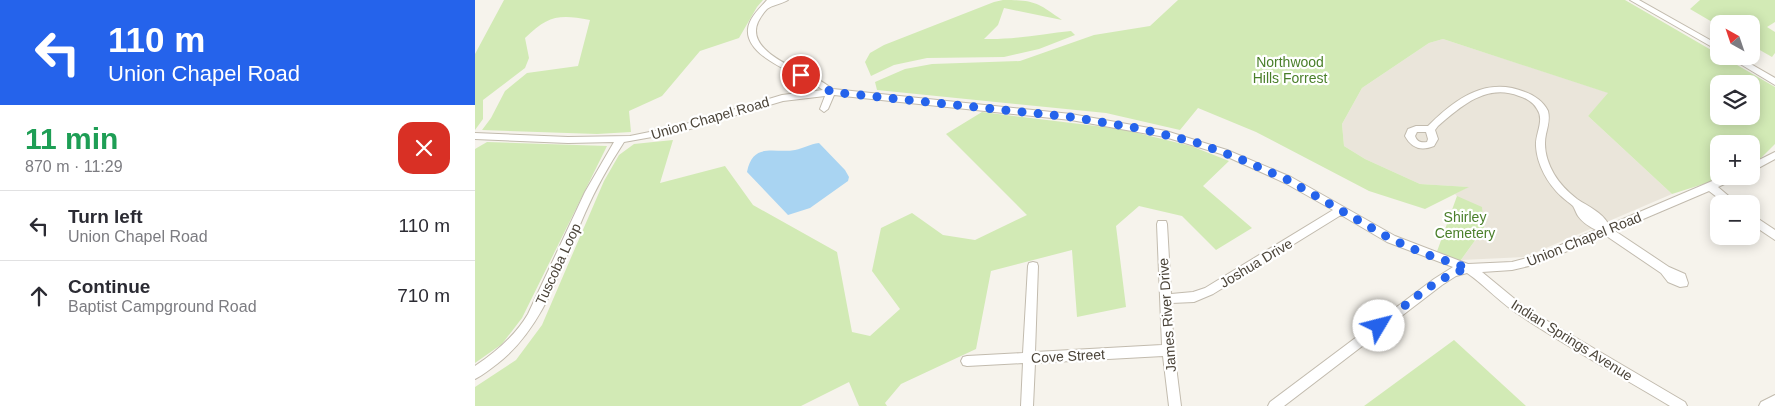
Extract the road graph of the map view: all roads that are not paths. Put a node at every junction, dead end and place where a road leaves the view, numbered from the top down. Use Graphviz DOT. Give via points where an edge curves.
graph roads {
  1 [pos="785,0"];
  2 [pos="1634,0"];
  3 [pos="769,3"];
  4 [pos="1710,44"];
  5 [pos="1746,65"];
  6 [pos="1775,82"];
  7 [pos="831,92"];
  8 [pos="824,109"];
  9 [pos="1430,129"];
  10 [pos="475,136"];
  11 [pos="621,140"];
  12 [pos="1775,155"];
  13 [pos="1760,164"];
  14 [pos="1717,185"];
  15 [pos="1711,188"];
  16 [pos="1721,195"];
  17 [pos="1341,210"];
  18 [pos="1162,224"];
  19 [pos="1760,225"];
  20 [pos="1607,231"];
  21 [pos="1775,236"];
  22 [pos="1033,266"];
  23 [pos="1468,268"];
  24 [pos="1665,270"];
  25 [pos="1166,299"];
  26 [pos="1168,350"];
  27 [pos="1030,358"];
  28 [pos="967,361"];
  29 [pos="475,372"];
  30 [pos="1775,401"];
  31 [pos="1027,406"];
  32 [pos="1175,406"];
  33 [pos="1274,406"];
  34 [pos="1681,406"];
  35 [pos="1765,406"];
  1 -- 3 [label="street"];
  2 -- 4 [label="street"];
  3 -- 7 [label="street" via="752,29 755,43 783,66 816,81"];
  5 -- 6 [label="street"];
  7 -- 8 [label="street"];
  7 -- 11 [label="street, Union Chapel Road" via="782,98 680,129"];
  7 -- 17 [label="street, Union Chapel Road" via="1071,117 1166,134 1259,166"];
  9 -- 20 [label="street" via="1452,111 1488,90 1511,91 1526,96 1538,104 1544,114 1541,151 1549,174 1578,204 1579,211"];
  10 -- 11 [label="street, Union Chapel Road"];
  11 -- 29 [label="street, Tuscoba Loop" via="601,169 531,320 503,352"];
  12 -- 13 [label="street"];
  14 -- 15 [label="street, Union Chapel Road"];
  15 -- 16 [label="street"];
  15 -- 20 [label="street, Union Chapel Road"];
  17 -- 23 [label="street, Union Chapel Road" via="1391,239"];
  17 -- 25 [label="street, Joshua Drive" via="1209,291 1194,297"];
  18 -- 25 [label="street, James River Drive"];
  19 -- 21 [label="street"];
  20 -- 23 [label="street, Union Chapel Road" via="1537,260 1512,266"];
  20 -- 24 [label="street"];
  22 -- 27 [label="street"];
  23 -- 33 [label="street" via="1453,272 1432,286"];
  23 -- 34 [label="street, Indian Springs Avenue" via="1523,312"];
  25 -- 26 [label="street, James River Drive"];
  26 -- 27 [label="street, Cove Street"];
  26 -- 32 [label="street, James River Drive"];
  27 -- 28 [label="street, Cove Street"];
  27 -- 31 [label="street"];
  30 -- 35 [label="street"];
}
